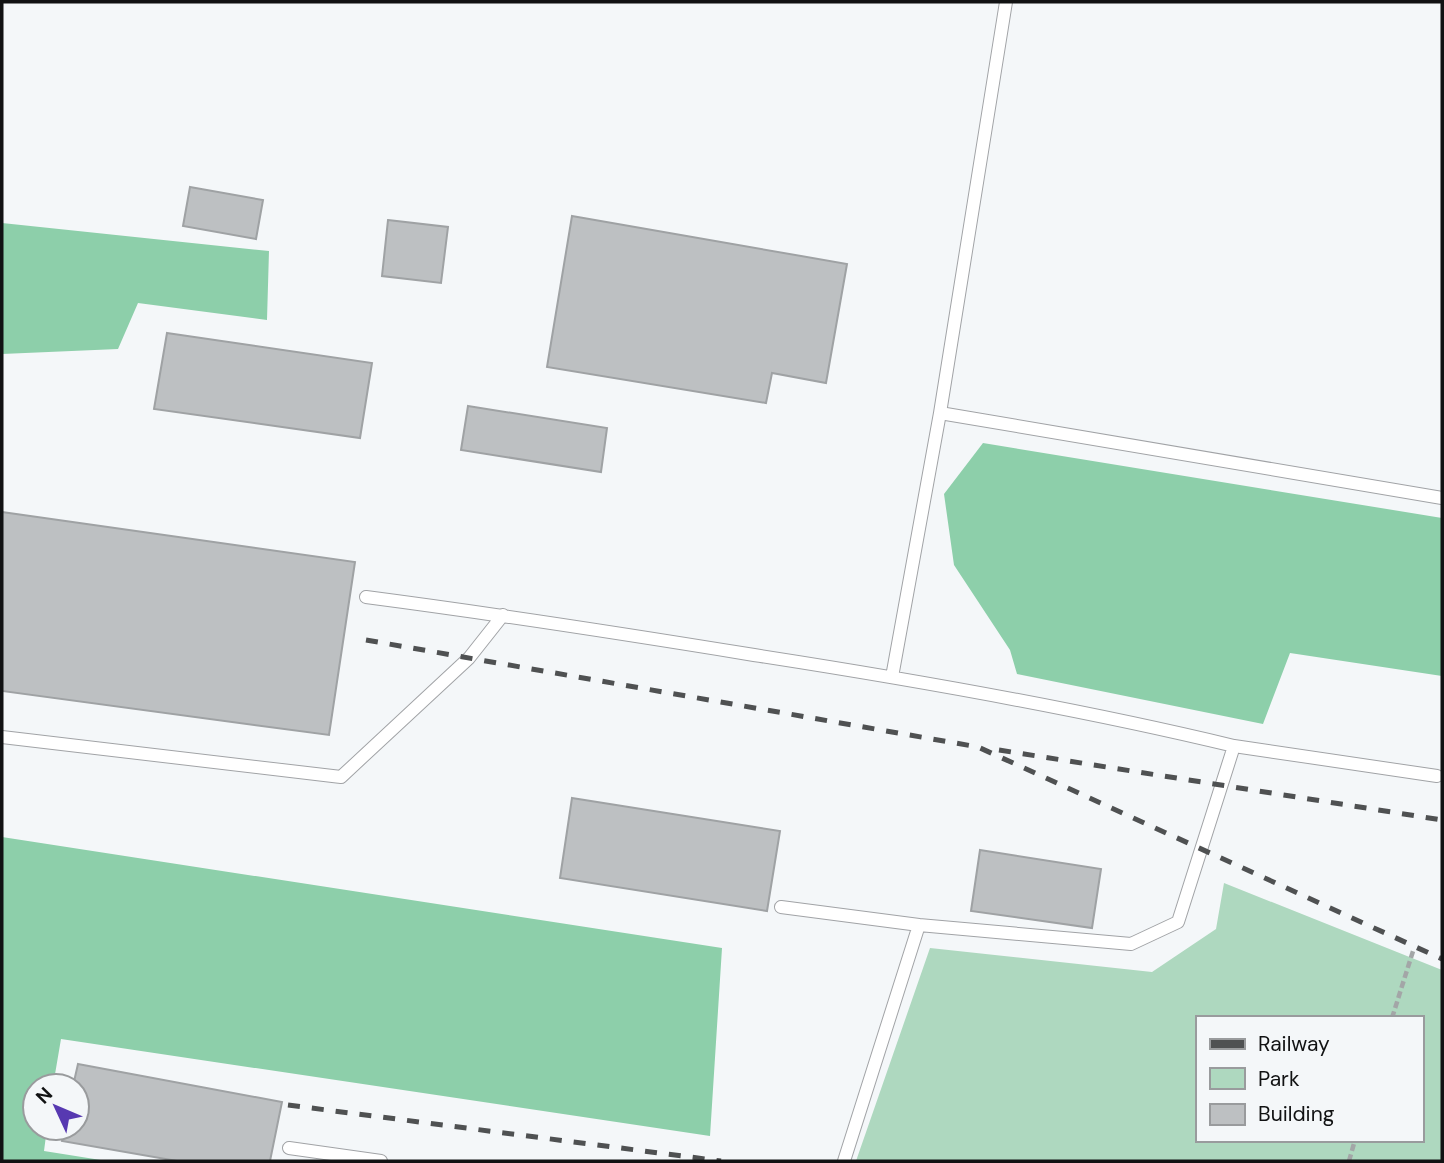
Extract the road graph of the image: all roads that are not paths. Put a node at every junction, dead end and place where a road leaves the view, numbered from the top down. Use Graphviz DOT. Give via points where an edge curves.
graph roads {
  1 [pos="1006,2"];
  2 [pos="940,413"];
  3 [pos="1442,498"];
  4 [pos="366,597"];
  5 [pos="503,615"];
  6 [pos="892,677"];
  7 [pos="2,737"];
  8 [pos="1234,746"];
  9 [pos="1437,776"];
  10 [pos="780,907"];
  11 [pos="919,925"];
  12 [pos="289,1148"];
  13 [pos="381,1161"];
  14 [pos="844,1161"];
  1 -- 2 [label="lane"];
  2 -- 3 [label="lane"];
  2 -- 6 [label="lane"];
  4 -- 5 [label="lane"];
  5 -- 6 [label="lane"];
  5 -- 7 [label="lane" via="469,658 341,777"];
  6 -- 8 [label="lane" via="1041,703"];
  8 -- 9 [label="lane"];
  8 -- 11 [label="lane" via="1178,922 1131,944"];
  10 -- 11 [label="lane"];
  11 -- 14 [label="lane"];
  12 -- 13 [label="lane"];
}
